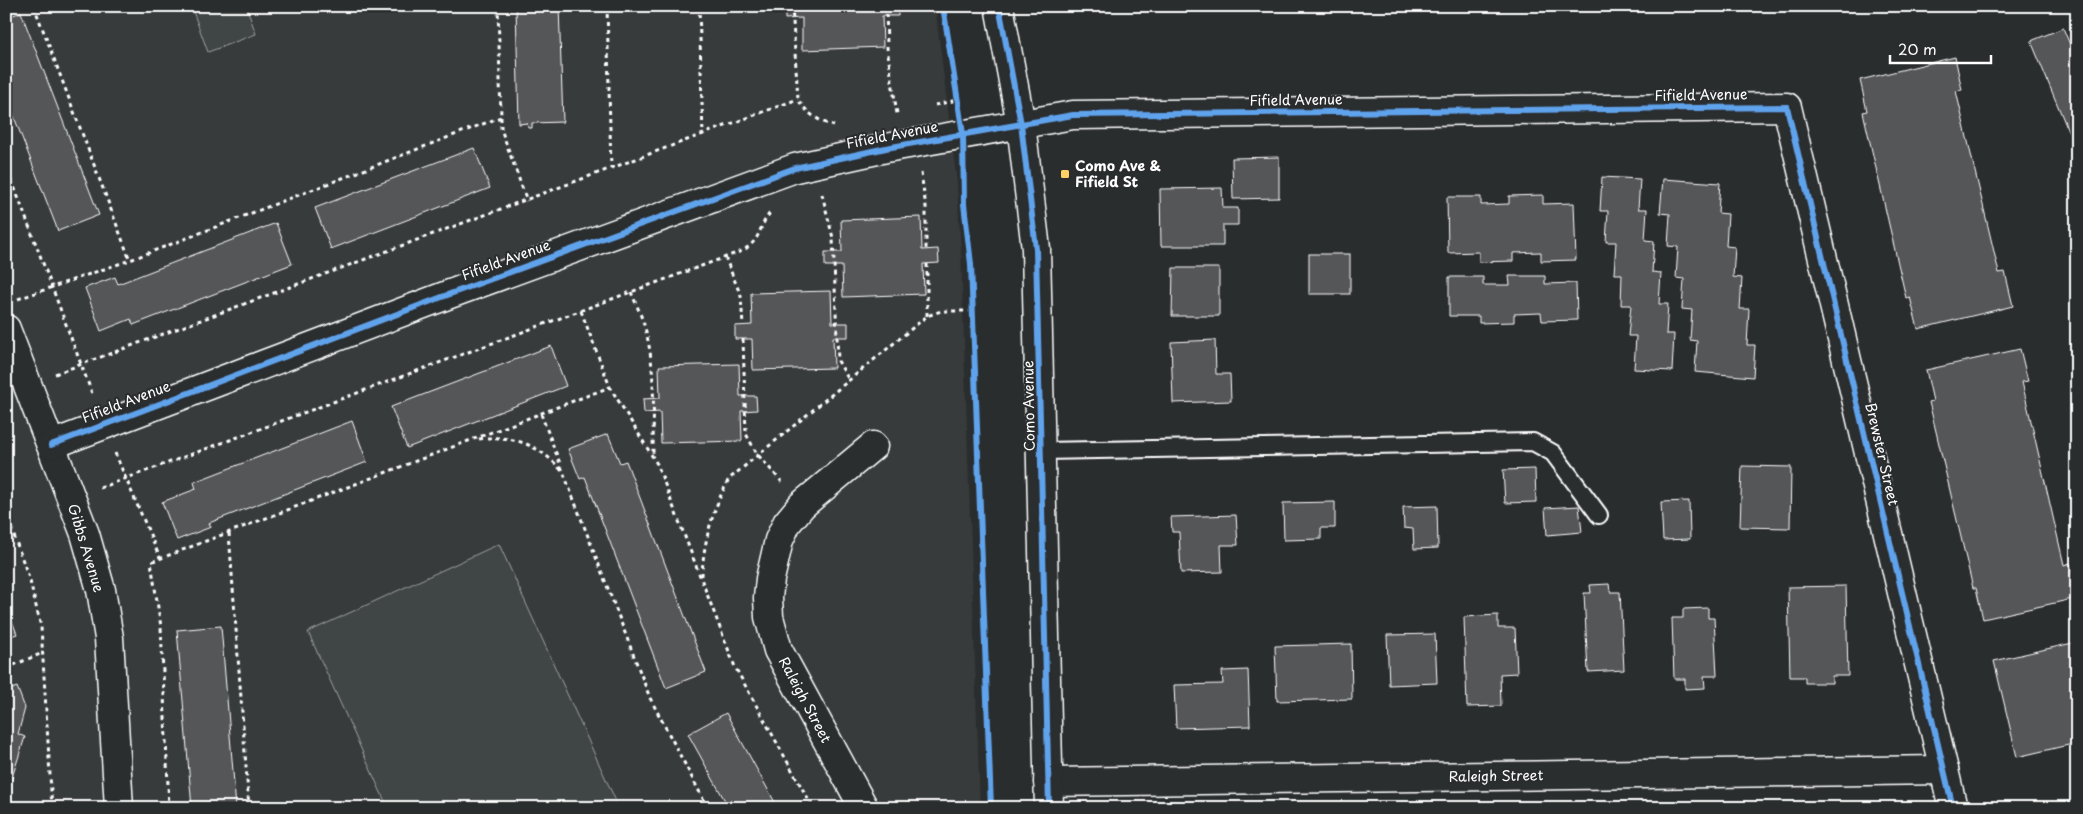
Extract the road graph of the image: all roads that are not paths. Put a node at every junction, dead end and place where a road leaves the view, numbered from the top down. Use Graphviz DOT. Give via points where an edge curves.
graph roads {
  1 [pos="999,6"];
  2 [pos="1786,107"];
  3 [pos="1021,124"];
  4 [pos="6,329"];
  5 [pos="51,445"];
  6 [pos="873,446"];
  7 [pos="1042,451"];
  8 [pos="1599,515"];
  9 [pos="1944,770"];
  10 [pos="1049,795"];
  11 [pos="119,808"];
  12 [pos="864,808"];
  13 [pos="1953,808"];
  1 -- 3 [label="street, Como Avenue"];
  2 -- 3 [label="street, Fifield Avenue" via="1073,115"];
  2 -- 9 [label="street, Brewster Street"];
  3 -- 5 [label="street, Fifield Avenue" via="795,168"];
  3 -- 7 [label="street, Como Avenue" via="1036,248"];
  4 -- 5 [label="street, Gibbs Avenue"];
  5 -- 11 [label="street, Gibbs Avenue" via="94,565 109,638"];
  6 -- 12 [label="street, Raleigh Street" via="802,505 787,523 779,540 770,580 769,618 786,667"];
  7 -- 8 [label="lane" via="1533,442 1553,453"];
  7 -- 10 [label="street, Como Avenue"];
  9 -- 10 [label="street, Raleigh Street"];
  9 -- 13 [label="street, Brewster Street"];
}
